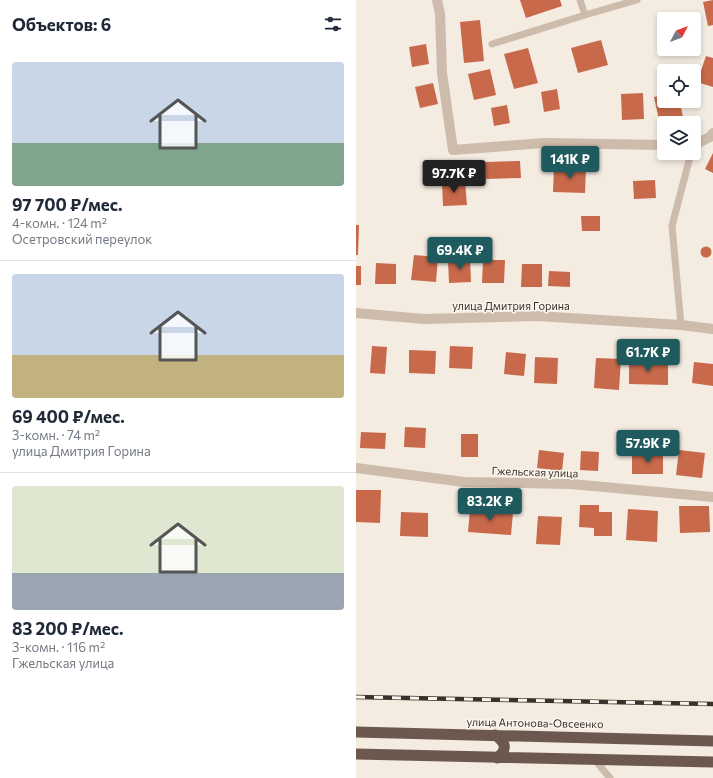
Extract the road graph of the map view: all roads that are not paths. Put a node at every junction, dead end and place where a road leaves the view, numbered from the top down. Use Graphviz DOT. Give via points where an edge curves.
graph roads {
  1 [pos="437,0"];
  2 [pos="580,0"];
  3 [pos="637,0"];
  4 [pos="585,15"];
  5 [pos="492,44"];
  6 [pos="713,134"];
  7 [pos="701,142"];
  8 [pos="657,145"];
  9 [pos="689,160"];
  10 [pos="356,313"];
  11 [pos="681,326"];
  12 [pos="713,329"];
  13 [pos="356,468"];
  14 [pos="713,497"];
  15 [pos="356,732"];
  16 [pos="495,735"];
  17 [pos="713,741"];
  18 [pos="356,754"];
  19 [pos="496,758"];
  20 [pos="594,759"];
  21 [pos="713,762"];
  22 [pos="610,778"];
  1 -- 8 [label="street" via="440,14 442,73 453,150 544,143"];
  2 -- 4 [label="lane"];
  3 -- 4 [label="lane"];
  4 -- 5 [label="lane"];
  6 -- 7 [label="street"];
  9 -- 11 [label="lane" via="672,226"];
  10 -- 11 [label="street, улица Дмитрия Горина" via="424,319 538,316"];
  11 -- 12 [label="street, улица Дмитрия Горина"];
  13 -- 14 [label="street, Гжельская улица" via="464,482 571,484"];
  15 -- 16 [label="highway, улица Антонова-Овсеенко"];
  16 -- 17 [label="highway, улица Антонова-Овсеенко"];
  16 -- 19 [label="highway" via="504,745 502,754"];
  18 -- 19 [label="highway"];
  19 -- 20 [label="highway"];
  20 -- 21 [label="highway"];
  20 -- 22 [label="lane"];
}
